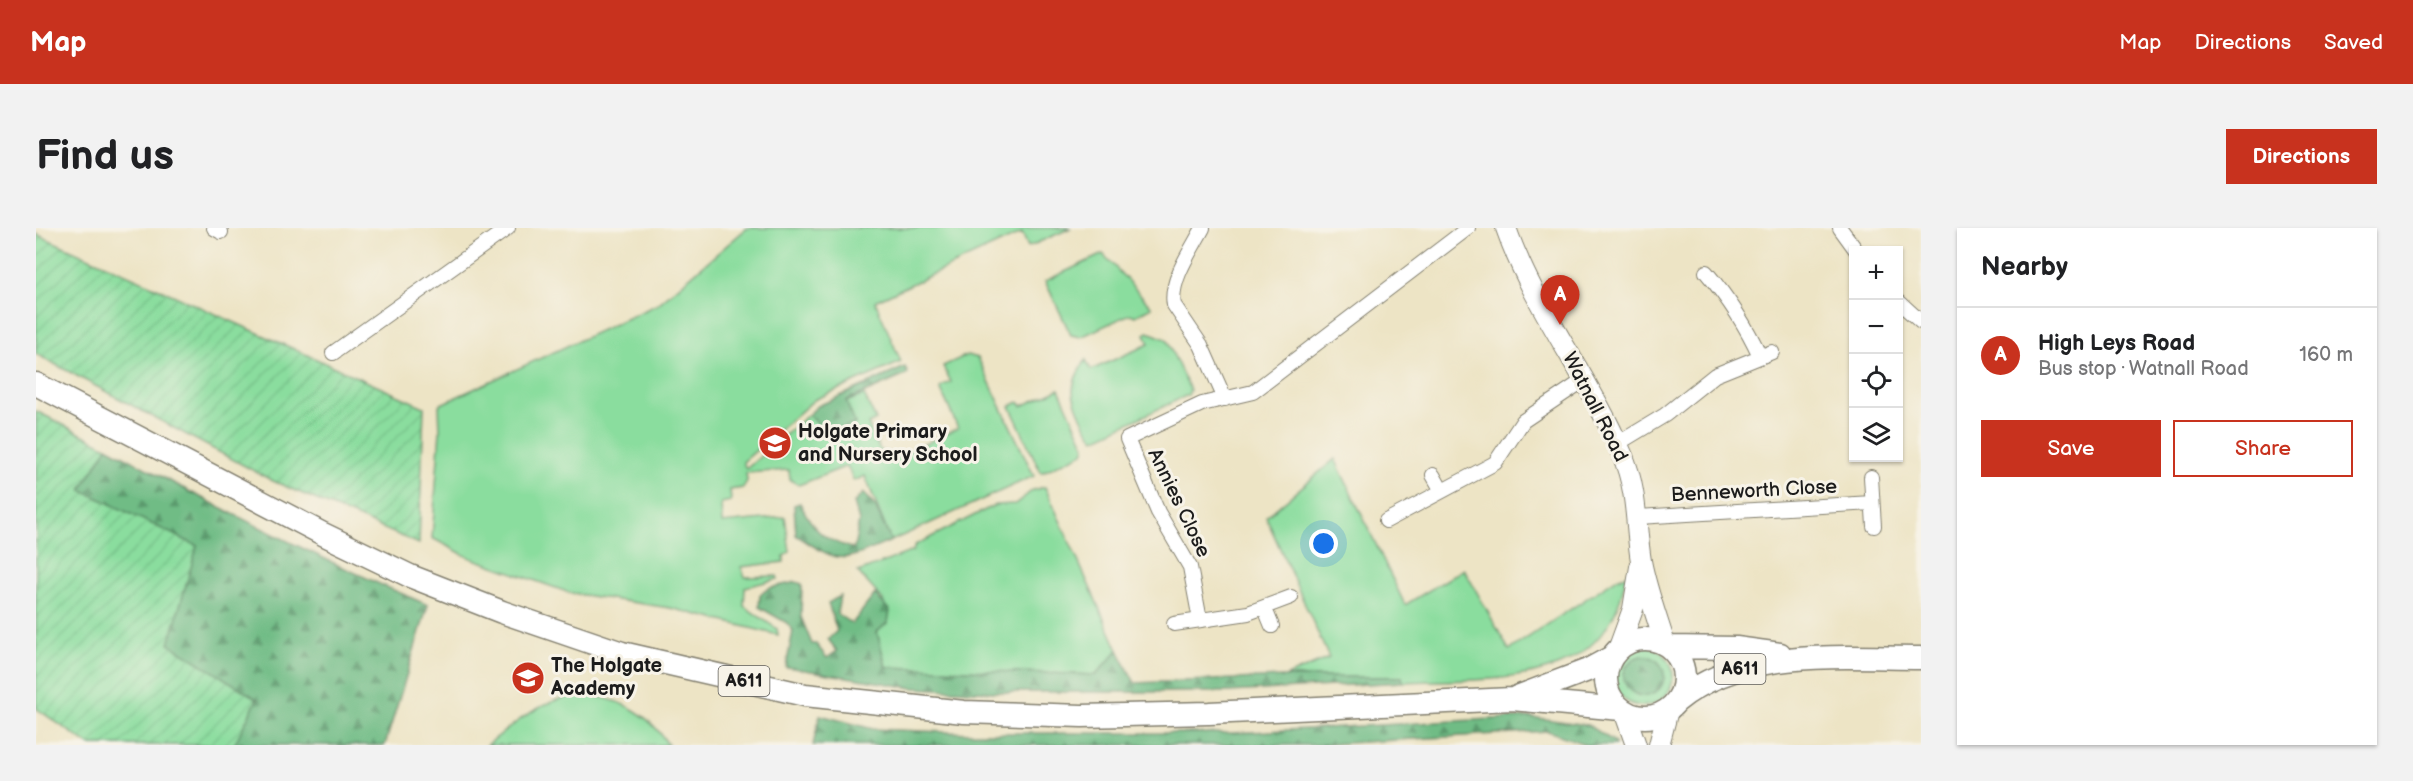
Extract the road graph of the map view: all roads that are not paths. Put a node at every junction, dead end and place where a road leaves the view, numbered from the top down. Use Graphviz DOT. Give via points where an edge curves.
graph roads {
  1 [pos="508,228"];
  2 [pos="1203,228"];
  3 [pos="1468,228"];
  4 [pos="1506,228"];
  5 [pos="1840,228"];
  6 [pos="1853,246"];
  7 [pos="1706,272"];
  8 [pos="1903,306"];
  9 [pos="1921,322"];
  10 [pos="333,353"];
  11 [pos="1584,380"];
  12 [pos="36,384"];
  13 [pos="1225,399"];
  14 [pos="1617,444"];
  15 [pos="1433,475"];
  16 [pos="1871,477"];
  17 [pos="1442,491"];
  18 [pos="1872,503"];
  19 [pos="1638,517"];
  20 [pos="1386,521"];
  21 [pos="1874,526"];
  22 [pos="1641,562"];
  23 [pos="1291,597"];
  24 [pos="1265,609"];
  25 [pos="1200,620"];
  26 [pos="1174,624"];
  27 [pos="1272,626"];
  28 [pos="1667,645"];
  29 [pos="1615,653"];
  30 [pos="1811,658"];
  31 [pos="1921,658"];
  32 [pos="1512,699"];
  33 [pos="1672,705"];
  34 [pos="1623,710"];
  35 [pos="1636,745"];
  36 [pos="1659,745"];
  1 -- 10 [label="street"];
  2 -- 13 [label="street" via="1173,298 1201,345"];
  3 -- 13 [label="street" via="1253,392"];
  4 -- 11 [label="main road, Watnall Road" via="1535,297"];
  5 -- 6 [label="street"];
  7 -- 14 [label="street" via="1766,354 1715,375 1665,415"];
  8 -- 9 [label="street"];
  11 -- 14 [label="main road, Watnall Road"];
  11 -- 17 [label="street" via="1523,421 1495,463"];
  12 -- 32 [label="main road, A611" via="410,576 622,653 805,695 964,712 1082,716"];
  13 -- 25 [label="street, Annies Close" via="1202,404 1127,439 1158,512 1190,567"];
  14 -- 19 [label="main road, Watnall Road"];
  15 -- 17 [label="street"];
  16 -- 18 [label="street"];
  17 -- 20 [label="street"];
  18 -- 19 [label="street, Benneworth Close"];
  18 -- 21 [label="street"];
  19 -- 22 [label="main road, Watnall Road"];
  22 -- 28 [label="main road, Watnall Road"];
  22 -- 29 [label="main road, Watnall Road" via="1633,609"];
  23 -- 24 [label="street"];
  24 -- 25 [label="street"];
  24 -- 27 [label="street"];
  25 -- 26 [label="street"];
  28 -- 29 [label="main road" via="1642,639"];
  28 -- 30 [label="main road, A611" via="1736,648"];
  28 -- 33 [label="main road" via="1679,657 1683,669 1684,681"];
  29 -- 32 [label="main road, A611" via="1588,670"];
  29 -- 34 [label="main road" via="1607,669 1606,684"];
  30 -- 31 [label="main road, A611"];
  30 -- 33 [label="main road, A611" via="1720,674 1697,684"];
  32 -- 34 [label="main road, A611"];
  33 -- 34 [label="main road" via="1645,717"];
  33 -- 36 [label="main road"];
  34 -- 35 [label="main road"];
}
